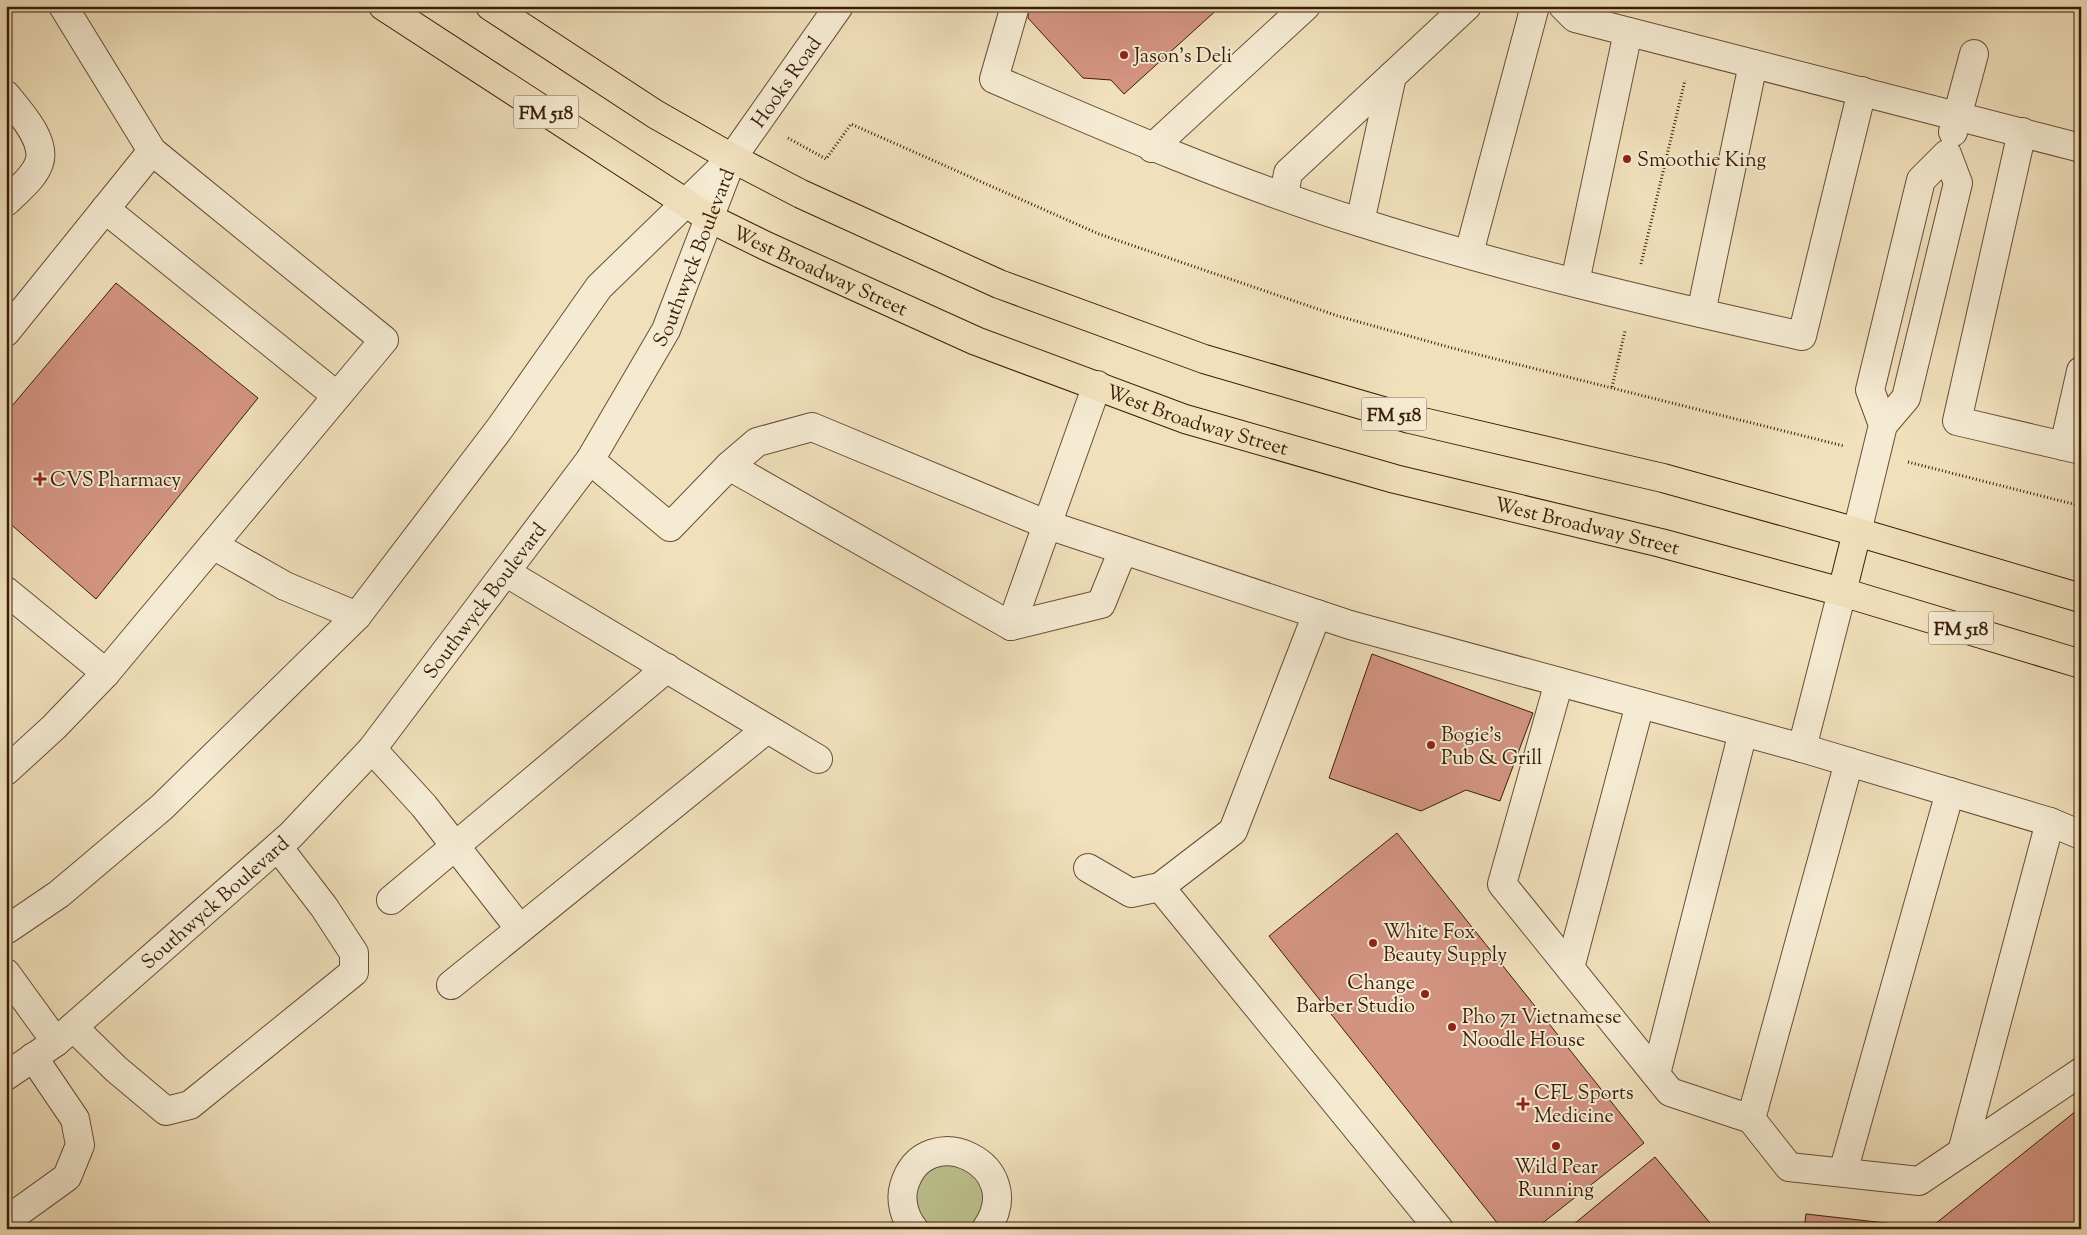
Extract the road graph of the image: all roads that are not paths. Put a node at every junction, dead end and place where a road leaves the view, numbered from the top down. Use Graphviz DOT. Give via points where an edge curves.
graph roads {
  1 [pos="63,6"];
  2 [pos="383,6"];
  3 [pos="490,6"];
  4 [pos="838,6"];
  5 [pos="1015,6"];
  6 [pos="1306,6"];
  7 [pos="1467,6"];
  8 [pos="1536,6"];
  9 [pos="1563,6"];
  10 [pos="1628,32"];
  11 [pos="1974,54"];
  12 [pos="1752,64"];
  13 [pos="1392,76"];
  14 [pos="1862,91"];
  15 [pos="6,95"];
  16 [pos="1957,116"];
  17 [pos="2022,132"];
  18 [pos="1152,148"];
  19 [pos="2081,148"];
  20 [pos="152,151"];
  21 [pos="1947,154"];
  22 [pos="732,158"];
  23 [pos="1284,196"];
  24 [pos="685,201"];
  25 [pos="6,202"];
  26 [pos="106,209"];
  27 [pos="709,218"];
  28 [pos="1360,222"];
  29 [pos="1469,253"];
  30 [pos="1575,282"];
  31 [pos="1701,313"];
  32 [pos="6,332"];
  33 [pos="2081,371"];
  34 [pos="1097,385"];
  35 [pos="337,396"];
  36 [pos="1883,425"];
  37 [pos="2072,448"];
  38 [pos="590,460"];
  39 [pos="729,466"];
  40 [pos="1048,525"];
  41 [pos="1857,532"];
  42 [pos="213,545"];
  43 [pos="1123,550"];
  44 [pos="507,573"];
  45 [pos="6,591"];
  46 [pos="1842,592"];
  47 [pos="2081,598"];
  48 [pos="1317,614"];
  49 [pos="357,616"];
  50 [pos="1011,626"];
  51 [pos="2081,664"];
  52 [pos="667,668"];
  53 [pos="106,673"];
  54 [pos="1560,682"];
  55 [pos="1640,704"];
  56 [pos="767,729"];
  57 [pos="1743,732"];
  58 [pos="1802,748"];
  59 [pos="372,749"];
  60 [pos="818,759"];
  61 [pos="1849,762"];
  62 [pos="6,771"];
  63 [pos="1950,792"];
  64 [pos="2050,822"];
  65 [pos="2081,835"];
  66 [pos="455,846"];
  67 [pos="278,847"];
  68 [pos="1088,868"];
  69 [pos="1160,887"];
  70 [pos="390,900"];
  71 [pos="520,929"];
  72 [pos="6,930"];
  73 [pos="1570,968"];
  74 [pos="6,973"];
  75 [pos="450,985"];
  76 [pos="64,1034"];
  77 [pos="33,1057"];
  78 [pos="2081,1072"];
  79 [pos="1656,1074"];
  80 [pos="6,1076"];
  81 [pos="1751,1119"];
  82 [pos="1962,1152"];
  83 [pos="1843,1172"];
  84 [pos="6,1221"];
  85 [pos="909,1227"];
  86 [pos="986,1229"];
  87 [pos="1439,1229"];
  1 -- 20 [label="street"];
  2 -- 24 [label="main road, West Broadway Street / FM 518"];
  3 -- 22 [label="main road, FM 518" via="655,114"];
  4 -- 22 [label="street, Hooks Road"];
  5 -- 18 [label="street" via="994,79"];
  6 -- 18 [label="street"];
  7 -- 13 [label="street"];
  8 -- 29 [label="street"];
  9 -- 10 [label="street" via="1575,18"];
  10 -- 12 [label="street"];
  10 -- 30 [label="street"];
  11 -- 16 [label="street"];
  12 -- 14 [label="street"];
  12 -- 31 [label="street"];
  13 -- 23 [label="street" via="1288,173"];
  13 -- 28 [label="street"];
  14 -- 16 [label="street"];
  14 -- 31 [label="street" via="1802,336"];
  15 -- 25 [label="street" via="28,122 39,143 40,163"];
  16 -- 17 [label="street"];
  16 -- 21 [label="street"];
  17 -- 19 [label="street"];
  17 -- 37 [label="street" via="1956,421"];
  18 -- 23 [label="street"];
  20 -- 26 [label="street"];
  20 -- 35 [label="street" via="384,340"];
  21 -- 36 [label="street" via="1958,183 1906,398"];
  21 -- 36 [label="street" via="1920,180 1870,390"];
  22 -- 24 [label="street, Southwyck Boulevard"];
  22 -- 27 [label="street, Southwyck Boulevard"];
  22 -- 41 [label="main road, FM 518" via="801,194 999,284 1204,359 1410,419 1663,478"];
  23 -- 28 [label="street"];
  24 -- 27 [label="main road, West Broadway Street / FM 518"];
  24 -- 49 [label="street, Southwyck Boulevard" via="598,287 500,428"];
  26 -- 32 [label="street"];
  26 -- 35 [label="street"];
  27 -- 34 [label="main road, West Broadway Street / FM 518" via="976,341"];
  27 -- 38 [label="street, Southwyck Boulevard" via="666,330"];
  28 -- 29 [label="street"];
  29 -- 30 [label="street"];
  30 -- 31 [label="street"];
  33 -- 37 [label="street"];
  34 -- 40 [label="street"];
  34 -- 46 [label="main road, West Broadway Street / FM 518" via="1185,419 1395,479 1661,543"];
  35 -- 42 [label="street"];
  36 -- 41 [label="street"];
  38 -- 39 [label="street" via="670,527"];
  38 -- 44 [label="street, Southwyck Boulevard"];
  39 -- 40 [label="street" via="757,442 812,427"];
  39 -- 50 [label="street"];
  40 -- 43 [label="street"];
  40 -- 50 [label="street"];
  41 -- 46 [label="main road"];
  41 -- 47 [label="main road, FM 518"];
  42 -- 49 [label="street" via="285,586"];
  42 -- 53 [label="street"];
  43 -- 48 [label="street"];
  43 -- 50 [label="street" via="1101,604"];
  44 -- 52 [label="street"];
  44 -- 59 [label="street, Southwyck Boulevard"];
  45 -- 53 [label="street"];
  46 -- 51 [label="main road, West Broadway Street / FM 518"];
  46 -- 58 [label="street"];
  48 -- 54 [label="street"];
  48 -- 69 [label="street" via="1233,831"];
  49 -- 72 [label="street, Southwyck Boulevard" via="162,807 59,894"];
  52 -- 56 [label="street"];
  52 -- 66 [label="street"];
  53 -- 62 [label="street"];
  54 -- 55 [label="street"];
  54 -- 73 [label="street" via="1502,884"];
  55 -- 57 [label="street"];
  55 -- 73 [label="street"];
  56 -- 60 [label="street"];
  56 -- 71 [label="street"];
  57 -- 58 [label="street"];
  57 -- 79 [label="street"];
  58 -- 61 [label="street"];
  59 -- 66 [label="street"];
  59 -- 67 [label="street, Southwyck Boulevard"];
  61 -- 63 [label="street"];
  61 -- 81 [label="street"];
  63 -- 64 [label="street"];
  63 -- 83 [label="street"];
  64 -- 65 [label="street"];
  64 -- 82 [label="street"];
  66 -- 70 [label="street"];
  66 -- 71 [label="street"];
  67 -- 76 [label="street, Southwyck Boulevard"];
  67 -- 76 [label="street" via="354,953 354,972 190,1105 166,1111 116,1069"];
  68 -- 69 [label="street" via="1130,893"];
  69 -- 87 [label="street"];
  71 -- 75 [label="street"];
  73 -- 79 [label="street"];
  74 -- 76 [label="street"];
  76 -- 77 [label="street, Southwyck Boulevard"];
  77 -- 80 [label="street, Southwyck Boulevard"];
  77 -- 84 [label="street" via="75,1119 80,1145 67,1177"];
  78 -- 82 [label="street"];
  79 -- 81 [label="street" via="1670,1092"];
  81 -- 83 [label="street" via="1789,1166"];
  82 -- 83 [label="street" via="1919,1181"];
  85 -- 86 [label="street" via="902,1192 907,1177 923,1159 946,1151 962,1152 976,1159 988,1170 996,1185 994,1215"];
}
